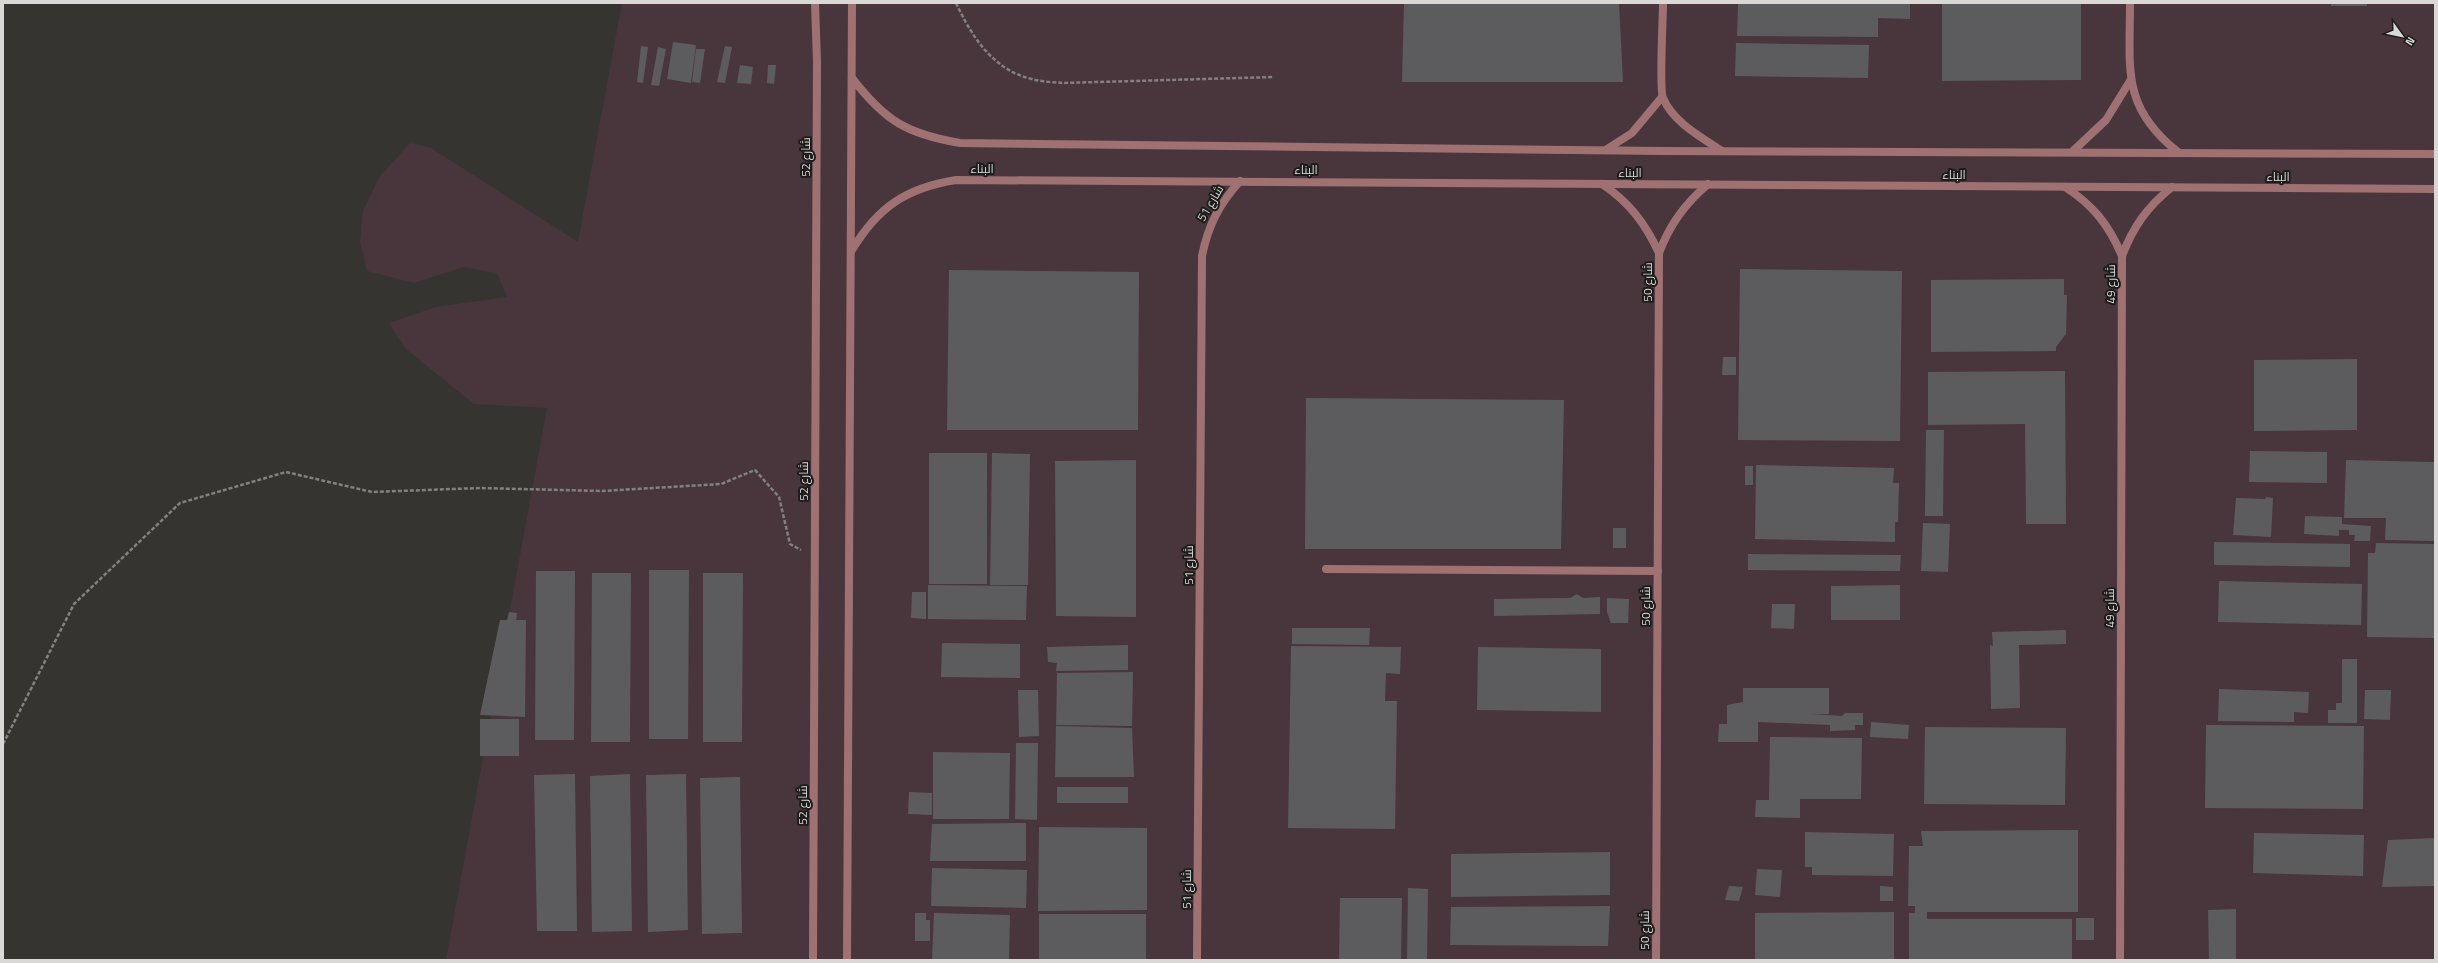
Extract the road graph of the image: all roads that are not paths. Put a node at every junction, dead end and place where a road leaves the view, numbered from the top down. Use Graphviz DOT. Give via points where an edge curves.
graph roads {
  1 [pos="815,3"];
  2 [pos="852,3"];
  3 [pos="1663,3"];
  4 [pos="2130,3"];
  5 [pos="852,78"];
  6 [pos="2130,81"];
  7 [pos="1662,97"];
  8 [pos="1604,150"];
  9 [pos="1723,151"];
  10 [pos="2073,151"];
  11 [pos="2178,152"];
  12 [pos="2435,154"];
  13 [pos="1240,181"];
  14 [pos="1602,184"];
  15 [pos="1708,184"];
  16 [pos="2065,187"];
  17 [pos="2172,187"];
  18 [pos="2435,189"];
  19 [pos="852,250"];
  20 [pos="1659,253"];
  21 [pos="2122,256"];
  22 [pos="1326,569"];
  23 [pos="1658,571"];
  24 [pos="813,960"];
  25 [pos="847,960"];
  26 [pos="1197,960"];
  27 [pos="1656,960"];
  28 [pos="2120,960"];
  1 -- 24 [label="street, شارع 52" via="817,62"];
  2 -- 5 [label="street"];
  3 -- 7 [label="street"];
  4 -- 6 [label="street"];
  5 -- 8 [label="street, البناء" via="872,104 898,124 928,138 960,143"];
  5 -- 19 [label="street"];
  6 -- 10 [label="street" via="2106,120"];
  6 -- 11 [label="street" via="2147,122 2161,139"];
  7 -- 8 [label="street" via="1632,133"];
  7 -- 9 [label="street" via="1671,111 1689,128"];
  8 -- 9 [label="street, البناء"];
  9 -- 10 [label="street, البناء"];
  10 -- 11 [label="street, البناء"];
  11 -- 12 [label="street, البناء"];
  13 -- 14 [label="street, البناء"];
  13 -- 19 [label="street, البناء" via="956,180 930,184 906,194 884,209 865,228"];
  13 -- 26 [label="street, شارع 51" via="1225,197 1214,215 1206,235 1202,256"];
  14 -- 15 [label="street, البناء"];
  14 -- 20 [label="street, شارع 50" via="1636,213"];
  15 -- 16 [label="street, البناء"];
  15 -- 20 [label="street, شارع 50" via="1678,214"];
  16 -- 17 [label="street, البناء"];
  16 -- 21 [label="street, شارع 49" via="2084,199 2100,215 2113,234"];
  17 -- 18 [label="street, البناء"];
  17 -- 21 [label="street, شارع 49" via="2155,200 2141,217 2130,235"];
  19 -- 25 [label="street"];
  20 -- 23 [label="street, شارع 50"];
  21 -- 28 [label="street, شارع 49"];
  22 -- 23 [label="street"];
  23 -- 27 [label="street, شارع 50"];
}
